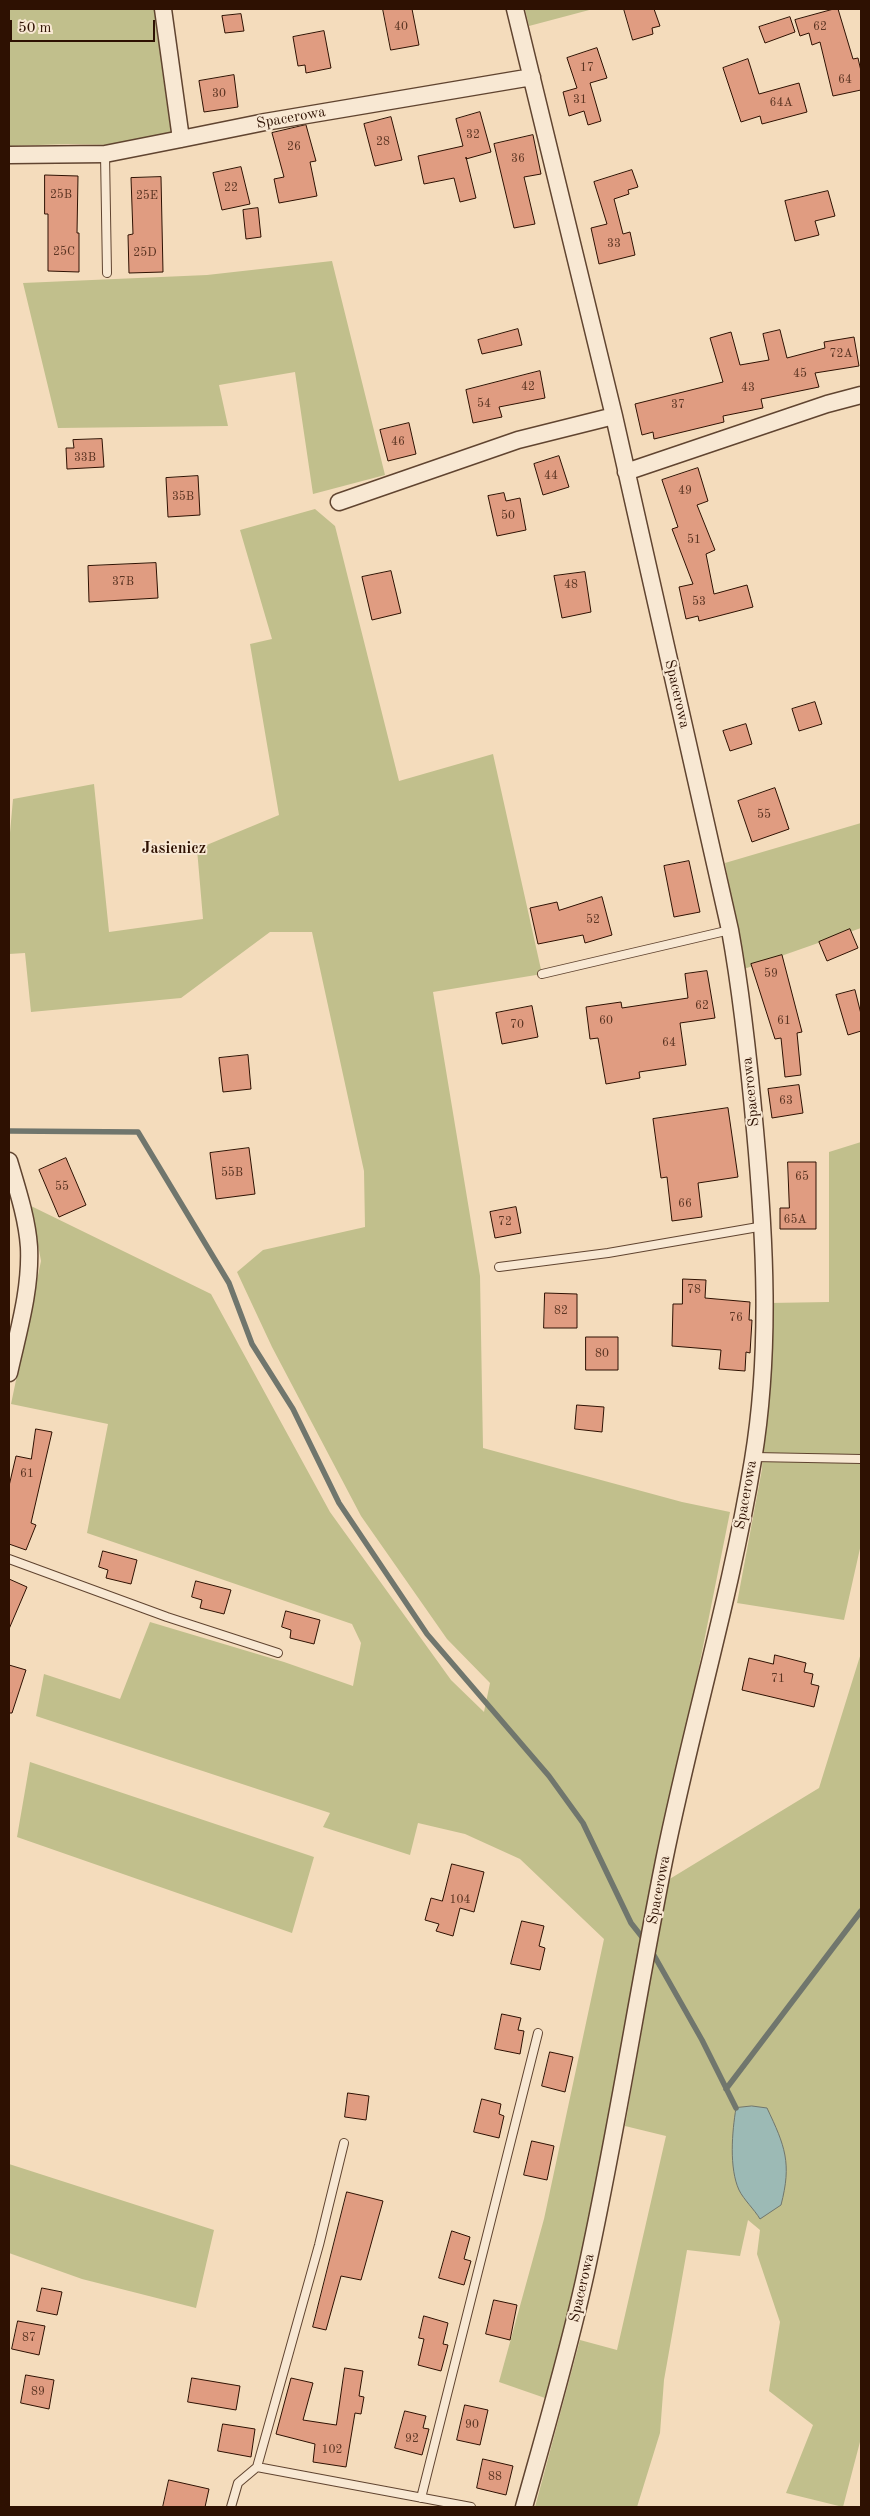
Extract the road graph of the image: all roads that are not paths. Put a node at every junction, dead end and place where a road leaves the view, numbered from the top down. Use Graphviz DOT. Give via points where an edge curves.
graph roads {
  1 [pos="163,9"];
  2 [pos="515,9"];
  3 [pos="532,77"];
  4 [pos="181,140"];
  5 [pos="105,154"];
  6 [pos="9,155"];
  7 [pos="107,272"];
  8 [pos="861,395"];
  9 [pos="614,416"];
  10 [pos="626,472"];
  11 [pos="339,502"];
  12 [pos="730,930"];
  13 [pos="542,974"];
  14 [pos="9,1161"];
  15 [pos="764,1226"];
  16 [pos="499,1267"];
  17 [pos="9,1373"];
  18 [pos="754,1457"];
  19 [pos="861,1459"];
  20 [pos="9,1559"];
  21 [pos="278,1654"];
  22 [pos="538,2033"];
  23 [pos="344,2143"];
  24 [pos="257,2467"];
  25 [pos="421,2498"];
  26 [pos="231,2507"];
  27 [pos="471,2507"];
  28 [pos="524,2507"];
  1 -- 4 [label="street"];
  2 -- 3 [label="street, Spacerowa"];
  3 -- 4 [label="street, Spacerowa" via="266,122"];
  3 -- 9 [label="street, Spacerowa"];
  4 -- 5 [label="street, Spacerowa"];
  5 -- 6 [label="street, Spacerowa"];
  5 -- 7 [label="lane"];
  8 -- 10 [label="street"];
  9 -- 10 [label="street, Spacerowa"];
  9 -- 11 [label="street" via="518,440"];
  10 -- 12 [label="street, Spacerowa"];
  12 -- 13 [label="lane"];
  12 -- 15 [label="street, Spacerowa"];
  14 -- 17 [label="street" via="20,1197 29,1247 26,1295"];
  15 -- 16 [label="lane" via="608,1253"];
  15 -- 18 [label="street, Spacerowa" via="762,1377"];
  18 -- 19 [label="lane"];
  18 -- 28 [label="street, Spacerowa" via="665,1858 584,2282"];
  20 -- 21 [label="lane"];
  22 -- 25 [label="lane"];
  23 -- 24 [label="lane"];
  24 -- 25 [label="lane"];
  24 -- 26 [label="lane" via="238,2482"];
  25 -- 27 [label="lane"];
}
